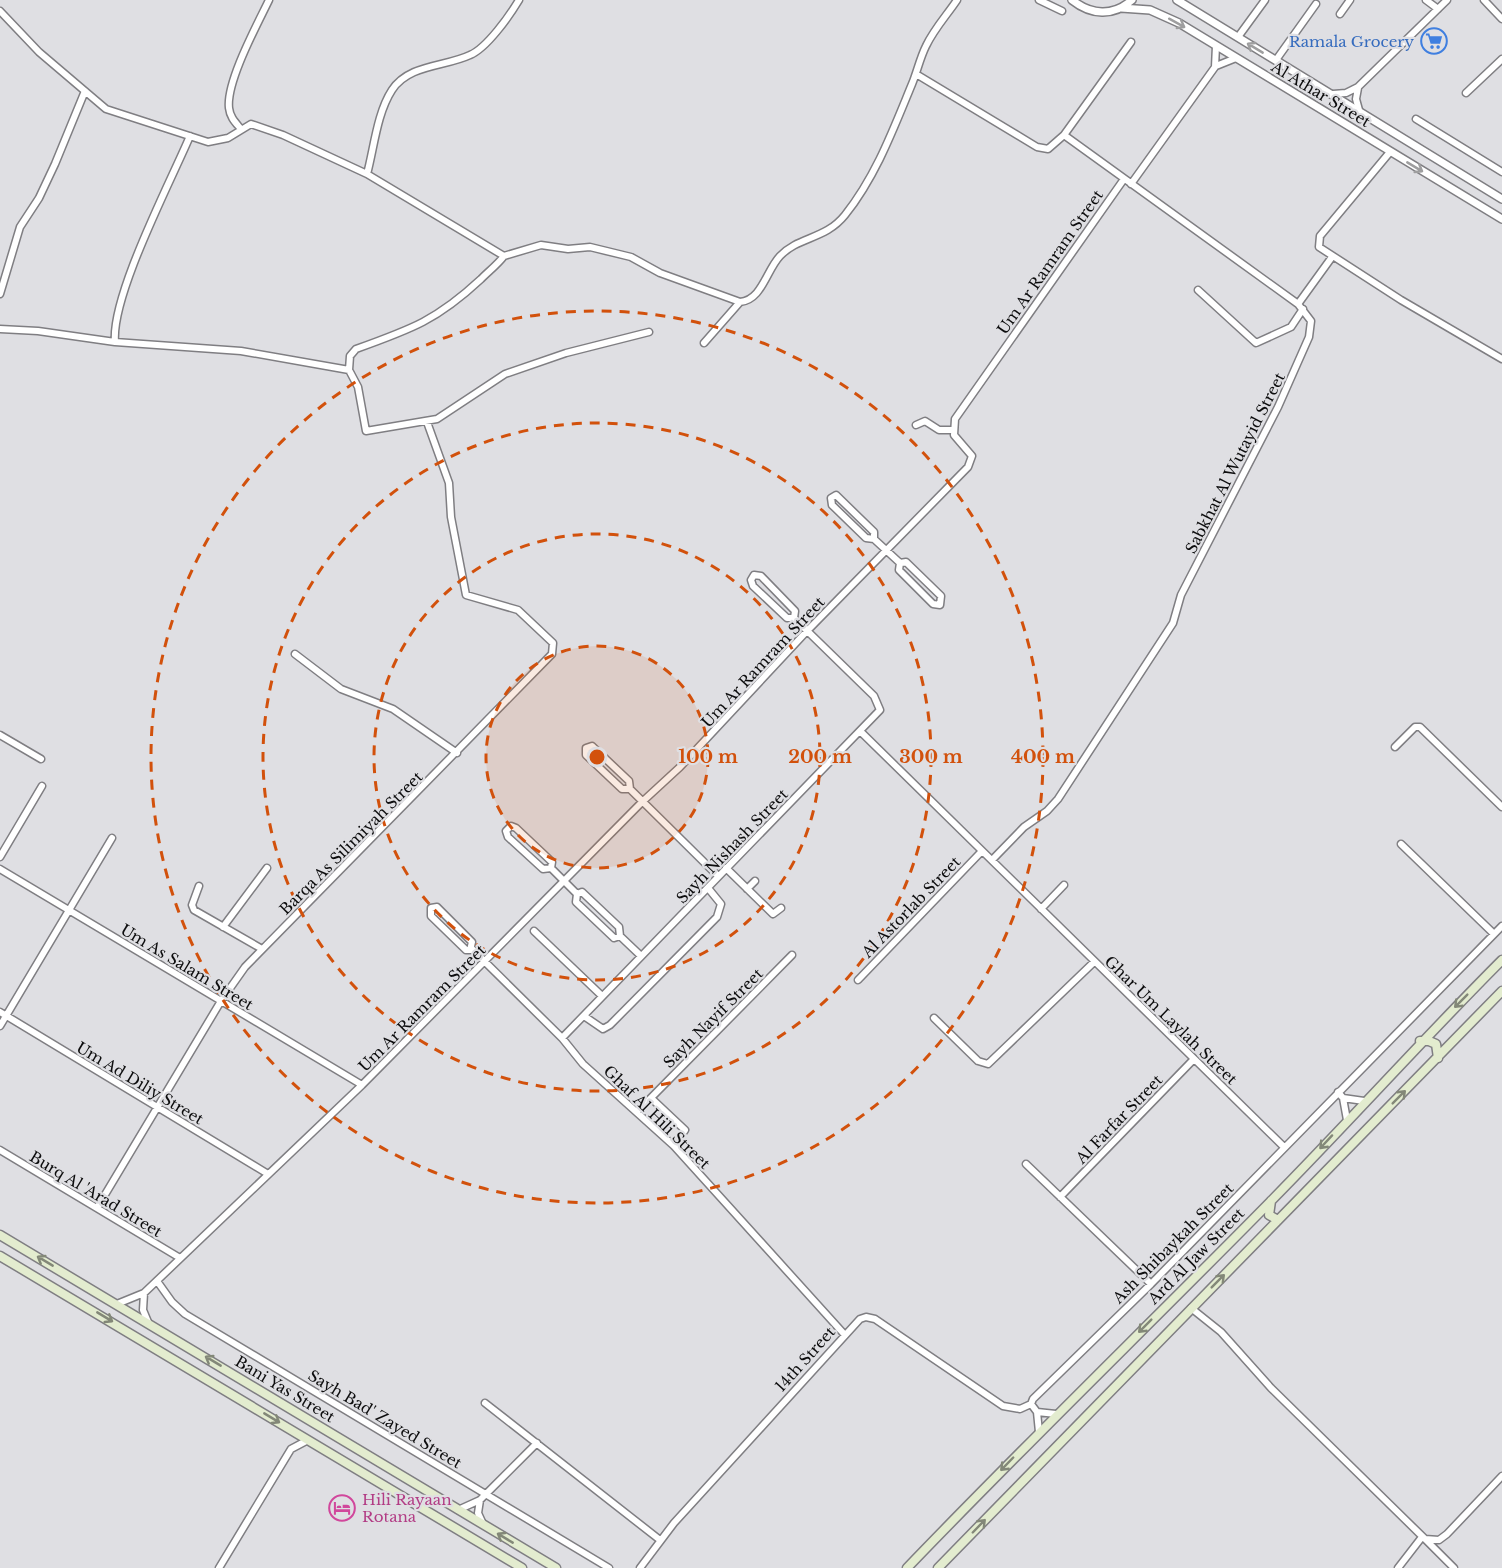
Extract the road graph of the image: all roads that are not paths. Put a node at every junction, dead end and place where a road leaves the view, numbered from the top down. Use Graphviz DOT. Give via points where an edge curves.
graph roads {
  1 [pos="269,0"];
  2 [pos="957,0"];
  3 [pos="1039,0"];
  4 [pos="1072,0"];
  5 [pos="1132,0"];
  6 [pos="1177,0"];
  7 [pos="1265,0"];
  8 [pos="1350,0"];
  9 [pos="1426,0"];
  10 [pos="1447,0"];
  11 [pos="1484,0"];
  12 [pos="518,2"];
  13 [pos="1316,4"];
  14 [pos="1121,8"];
  15 [pos="1438,9"];
  16 [pos="0,11"];
  17 [pos="1062,11"];
  18 [pos="1340,14"];
  19 [pos="1502,19"];
  20 [pos="1238,37"];
  21 [pos="1131,42"];
  22 [pos="1216,46"];
  23 [pos="1236,58"];
  24 [pos="1502,59"];
  25 [pos="1276,60"];
  26 [pos="1215,67"];
  27 [pos="916,74"];
  28 [pos="1358,87"];
  29 [pos="85,91"];
  30 [pos="1466,93"];
  31 [pos="1333,94"];
  32 [pos="1359,110"];
  33 [pos="1416,119"];
  34 [pos="240,128"];
  35 [pos="1064,135"];
  36 [pos="190,136"];
  37 [pos="1390,152"];
  38 [pos="1502,172"];
  39 [pos="367,174"];
  40 [pos="1124,179"];
  41 [pos="1131,184"];
  42 [pos="1502,199"];
  43 [pos="1502,219"];
  44 [pos="504,256"];
  45 [pos="1332,257"];
  46 [pos="1198,290"];
  47 [pos="0,294"];
  48 [pos="740,302"];
  49 [pos="1300,306"];
  50 [pos="0,329"];
  51 [pos="650,332"];
  52 [pos="115,342"];
  53 [pos="704,343"];
  54 [pos="1502,359"];
  55 [pos="349,369"];
  56 [pos="427,422"];
  57 [pos="916,425"];
  58 [pos="952,430"];
  59 [pos="874,539"];
  60 [pos="886,551"];
  61 [pos="900,563"];
  62 [pos="794,618"];
  63 [pos="807,631"];
  64 [pos="295,654"];
  65 [pos="861,732"];
  66 [pos="0,735"];
  67 [pos="1395,747"];
  68 [pos="457,753"];
  69 [pos="41,759"];
  70 [pos="42,786"];
  71 [pos="630,789"];
  72 [pos="642,802"];
  73 [pos="1502,807"];
  74 [pos="112,838"];
  75 [pos="1401,844"];
  76 [pos="982,851"];
  77 [pos="0,857"];
  78 [pos="992,860"];
  79 [pos="267,868"];
  80 [pos="551,868"];
  81 [pos="726,868"];
  82 [pos="0,869"];
  83 [pos="718,876"];
  84 [pos="564,881"];
  85 [pos="755,881"];
  86 [pos="1064,885"];
  87 [pos="200,886"];
  88 [pos="708,888"];
  89 [pos="747,889"];
  90 [pos="577,894"];
  91 [pos="782,908"];
  92 [pos="1041,909"];
  93 [pos="70,910"];
  94 [pos="1502,926"];
  95 [pos="223,927"];
  96 [pos="534,931"];
  97 [pos="1494,934"];
  98 [pos="620,936"];
  99 [pos="262,949"];
  100 [pos="472,949"];
  101 [pos="792,955"];
  102 [pos="641,956"];
  103 [pos="1502,960"];
  104 [pos="485,962"];
  105 [pos="1094,962"];
  106 [pos="858,980"];
  107 [pos="1502,991"];
  108 [pos="602,996"];
  109 [pos="221,1001"];
  110 [pos="3,1014"];
  111 [pos="584,1016"];
  112 [pos="934,1018"];
  113 [pos="0,1026"];
  114 [pos="562,1038"];
  115 [pos="1420,1041"];
  116 [pos="1437,1058"];
  117 [pos="1194,1059"];
  118 [pos="362,1085"];
  119 [pos="1338,1092"];
  120 [pos="651,1098"];
  121 [pos="1343,1098"];
  122 [pos="1364,1101"];
  123 [pos="157,1107"];
  124 [pos="638,1112"];
  125 [pos="1347,1120"];
  126 [pos="674,1146"];
  127 [pos="1284,1147"];
  128 [pos="0,1150"];
  129 [pos="1026,1164"];
  130 [pos="268,1174"];
  131 [pos="1060,1197"];
  132 [pos="1271,1201"];
  133 [pos="98,1208"];
  134 [pos="1278,1220"];
  135 [pos="0,1235"];
  136 [pos="0,1256"];
  137 [pos="180,1258"];
  138 [pos="157,1281"];
  139 [pos="1150,1284"];
  140 [pos="144,1293"];
  141 [pos="117,1304"];
  142 [pos="1191,1308"];
  143 [pos="148,1322"];
  144 [pos="844,1334"];
  145 [pos="485,1403"];
  146 [pos="1031,1404"];
  147 [pos="1036,1412"];
  148 [pos="1056,1414"];
  149 [pos="289,1429"];
  150 [pos="1039,1432"];
  151 [pos="309,1440"];
  152 [pos="537,1443"];
  153 [pos="291,1449"];
  154 [pos="1502,1476"];
  155 [pos="486,1494"];
  156 [pos="480,1500"];
  157 [pos="458,1510"];
  158 [pos="484,1525"];
  159 [pos="1423,1538"];
  160 [pos="660,1540"];
  161 [pos="219,1568"];
  162 [pos="522,1568"];
  163 [pos="556,1568"];
  164 [pos="609,1568"];
  165 [pos="640,1568"];
  166 [pos="907,1568"];
  167 [pos="938,1568"];
  168 [pos="1398,1568"];
  169 [pos="1454,1568"];
  1 -- 34 [label="street" via="230,92 232,117"];
  2 -- 27 [label="street" via="925,47"];
  3 -- 17 [label="street"];
  4 -- 14 [label="street, Al Athar Street" via="1100,13"];
  5 -- 14 [label="street"];
  6 -- 20 [label="street, Al Athar Street"];
  7 -- 20 [label="street"];
  8 -- 18 [label="street"];
  9 -- 15 [label="street"];
  10 -- 15 [label="street"];
  11 -- 19 [label="street"];
  12 -- 39 [label="street" via="475,52 416,71 393,88 384,107"];
  13 -- 25 [label="street"];
  14 -- 22 [label="street, Al Athar Street, one-way" via="1150,10"];
  15 -- 28 [label="street"];
  16 -- 29 [label="street" via="39,52"];
  25 -- 20 [label="street, Al Athar Street, one-way"];
  21 -- 35 [label="street"];
  22 -- 23 [label="street, Al Athar Street"];
  22 -- 26 [label="street"];
  23 -- 26 [label="street"];
  23 -- 37 [label="street, Al Athar Street"];
  24 -- 30 [label="street"];
  25 -- 31 [label="street, Al Athar Street"];
  26 -- 41 [label="street"];
  27 -- 35 [label="street" via="1037,147 1048,149"];
  27 -- 48 [label="street" via="888,143 846,213 826,233 782,254 756,296"];
  28 -- 31 [label="street"];
  28 -- 32 [label="street"];
  29 -- 36 [label="street" via="113,112"];
  29 -- 47 [label="street" via="47,181 20,227"];
  31 -- 32 [label="street, Al Athar Street"];
  32 -- 42 [label="street, Al Athar Street"];
  33 -- 38 [label="street"];
  34 -- 36 [label="street" via="228,138 208,142"];
  34 -- 39 [label="street" via="256,125 307,144"];
  35 -- 40 [label="street"];
  36 -- 52 [label="street" via="130,276 116,322"];
  37 -- 43 [label="street, Al Athar Street, one-way"];
  37 -- 45 [label="street" via="1320,236 1319,247"];
  39 -- 44 [label="street"];
  40 -- 41 [label="street"];
  40 -- 58 [label="street, Um Ar Ramram Street" via="958,414"];
  41 -- 49 [label="street"];
  44 -- 48 [label="street" via="541,245 590,247 631,257 660,273"];
  44 -- 55 [label="street" via="438,316 356,350"];
  45 -- 49 [label="street"];
  45 -- 54 [label="street"];
  46 -- 49 [label="street" via="1256,343 1291,327"];
  48 -- 53 [label="street"];
  49 -- 78 [label="street, Sabkhat Al Wutayid Street" via="1311,321 1309,337 1181,595 1173,623 1054,805 1024,827"];
  50 -- 52 [label="street"];
  51 -- 56 [label="street" via="566,353 505,374"];
  52 -- 55 [label="street" via="241,351"];
  55 -- 56 [label="street" via="358,387 366,431"];
  56 -- 68 [label="street, Barqa As Silimiyah Street" via="449,483 451,517 466,595 518,610 548,637 554,649"];
  57 -- 58 [label="street" via="925,421 939,430"];
  58 -- 60 [label="street, Um Ar Ramram Street" via="972,460"];
  59 -- 59 [label="street" via="874,532 840,497 833,496 832,505 866,538"];
  59 -- 60 [label="street"];
  60 -- 61 [label="street"];
  60 -- 63 [label="street, Um Ar Ramram Street"];
  61 -- 61 [label="street" via="899,570 933,604 940,605 941,596 906,562"];
  62 -- 62 [label="street, Sayh Nishash Street" via="795,611 760,576 752,577 753,586 787,618"];
  62 -- 63 [label="street, Sayh Nishash Street"];
  63 -- 65 [label="street, Sayh Nishash Street" via="878,700 880,710"];
  63 -- 72 [label="street, Um Ar Ramram Street" via="680,767"];
  64 -- 68 [label="street" via="341,689 393,709"];
  65 -- 76 [label="street, Ghar Um Laylah Street"];
  65 -- 81 [label="street, Sayh Nishash Street"];
  66 -- 69 [label="street"];
  67 -- 73 [label="street" via="1415,727 1420,727"];
  68 -- 99 [label="street, Barqa As Silimiyah Street"];
  70 -- 77 [label="street"];
  71 -- 71 [label="street" via="629,781 594,748 586,748 586,755 622,789"];
  71 -- 72 [label="street"];
  72 -- 83 [label="street"];
  72 -- 84 [label="street, Um Ar Ramram Street"];
  74 -- 93 [label="street"];
  75 -- 97 [label="street"];
  76 -- 78 [label="street, Ghar Um Laylah Street"];
  76 -- 106 [label="street, Al Astorlab Street"];
  78 -- 92 [label="street, Ghar Um Laylah Street"];
  79 -- 95 [label="street"];
  80 -- 80 [label="street" via="552,862 516,828 508,828 508,837 543,869"];
  80 -- 84 [label="street"];
  81 -- 83 [label="street, Sayh Nishash Street"];
  81 -- 89 [label="street"];
  82 -- 93 [label="street, Um As Salam Street"];
  83 -- 88 [label="street, Sayh Nishash Street"];
  84 -- 90 [label="street"];
  84 -- 104 [label="street, Um Ar Ramram Street"];
  85 -- 89 [label="street"];
  86 -- 92 [label="street"];
  87 -- 95 [label="street" via="193,908"];
  88 -- 102 [label="street, Sayh Nishash Street"];
  88 -- 111 [label="street" via="721,904 717,916 610,1025 598,1028"];
  89 -- 91 [label="street" via="773,914"];
  90 -- 98 [label="street" via="585,894 619,927"];
  90 -- 98 [label="street" via="576,902 614,938"];
  92 -- 105 [label="street, Ghar Um Laylah Street"];
  93 -- 109 [label="street, Um As Salam Street"];
  93 -- 110 [label="street"];
  94 -- 97 [label="street, Ash Shibaykah Street"];
  95 -- 99 [label="street"];
  96 -- 108 [label="street"];
  97 -- 119 [label="street, Ash Shibaykah Street"];
  98 -- 102 [label="street"];
  99 -- 109 [label="street, Barqa As Silimiyah Street"];
  100 -- 100 [label="street, Ghaf Al Hili Street" via="472,942 440,909 431,908 431,916 466,950"];
  100 -- 104 [label="street, Ghaf Al Hili Street"];
  101 -- 120 [label="street, Sayh Nayif Street"];
  102 -- 108 [label="street, Sayh Nishash Street"];
  103 -- 115 [label="main road, Ard Al Jaw Street, one-way"];
  104 -- 114 [label="street, Ghaf Al Hili Street"];
  104 -- 118 [label="street, Um Ar Ramram Street"];
  105 -- 112 [label="street" via="988,1064 978,1061"];
  105 -- 117 [label="street, Ghar Um Laylah Street"];
  107 -- 116 [label="main road"];
  108 -- 111 [label="street, Sayh Nishash Street"];
  109 -- 118 [label="street, Um As Salam Street"];
  109 -- 123 [label="street, Barqa As Silimiyah Street"];
  110 -- 113 [label="street"];
  110 -- 123 [label="street, Um Ad Diliy Street"];
  111 -- 114 [label="street, Sayh Nishash Street"];
  114 -- 124 [label="street, Ghaf Al Hili Street" via="583,1064"];
  115 -- 116 [label="main road" via="1436,1044"];
  115 -- 122 [label="main road, Ard Al Jaw Street"];
  134 -- 116 [label="main road, one-way"];
  117 -- 127 [label="street, Ghar Um Laylah Street"];
  117 -- 131 [label="street, Al Farfar Street"];
  118 -- 130 [label="street, Um Ar Ramram Street"];
  119 -- 121 [label="street"];
  119 -- 127 [label="street, Ash Shibaykah Street"];
  120 -- 124 [label="street, Sayh Nayif Street"];
  120 -- 126 [label="street" via="685,1130"];
  121 -- 122 [label="street"];
  121 -- 125 [label="street"];
  122 -- 125 [label="main road, Ard Al Jaw Street"];
  123 -- 130 [label="street, Um Ad Diliy Street"];
  123 -- 133 [label="street, Barqa As Silimiyah Street"];
  124 -- 126 [label="street, Ghaf Al Hili Street"];
  125 -- 132 [label="main road, Ard Al Jaw Street, one-way"];
  126 -- 144 [label="street, Ghaf Al Hili Street"];
  127 -- 139 [label="street, Ash Shibaykah Street"];
  128 -- 133 [label="street, Burq Al 'Arad Street"];
  129 -- 131 [label="street"];
  130 -- 137 [label="street, Um Ar Ramram Street"];
  131 -- 139 [label="street"];
  132 -- 134 [label="main road" via="1269,1215"];
  132 -- 148 [label="main road, Ard Al Jaw Street, one-way"];
  133 -- 137 [label="street, Burq Al 'Arad Street"];
  142 -- 134 [label="main road, one-way"];
  141 -- 135 [label="main road, Bani Yas Street, one-way"];
  136 -- 149 [label="main road, one-way"];
  137 -- 138 [label="street, Um Ar Ramram Street"];
  138 -- 140 [label="street, Um Ar Ramram Street"];
  138 -- 155 [label="street, Sayh Bad' Zayed Street" via="185,1314"];
  139 -- 146 [label="street, Ash Shibaykah Street"];
  140 -- 141 [label="street, Um Ar Ramram Street"];
  140 -- 143 [label="street" via="143,1310"];
  141 -- 143 [label="main road, Bani Yas Street"];
  142 -- 159 [label="street" via="1221,1332 1271,1389"];
  167 -- 142 [label="main road, one-way"];
  157 -- 143 [label="main road, Bani Yas Street, one-way"];
  144 -- 146 [label="street, 14th Street" via="860,1319 874,1319 1003,1406 1014,1409"];
  144 -- 160 [label="street, 14th Street"];
  145 -- 152 [label="street"];
  146 -- 147 [label="street"];
  147 -- 148 [label="street"];
  147 -- 150 [label="street"];
  148 -- 150 [label="main road, Ard Al Jaw Street"];
  149 -- 151 [label="main road"];
  149 -- 153 [label="street"];
  150 -- 166 [label="main road, Ard Al Jaw Street, one-way"];
  151 -- 153 [label="street"];
  151 -- 162 [label="main road"];
  152 -- 155 [label="street"];
  152 -- 160 [label="street"];
  153 -- 161 [label="street"];
  154 -- 159 [label="street" via="1447,1534 1439,1539"];
  155 -- 156 [label="street"];
  155 -- 164 [label="street, Sayh Bad' Zayed Street"];
  156 -- 157 [label="street"];
  156 -- 158 [label="street" via="478,1513"];
  157 -- 158 [label="main road, Bani Yas Street"];
  163 -- 158 [label="main road, Bani Yas Street, one-way"];
  159 -- 168 [label="street"];
  159 -- 169 [label="street"];
  160 -- 165 [label="street, 14th Street"];
}
